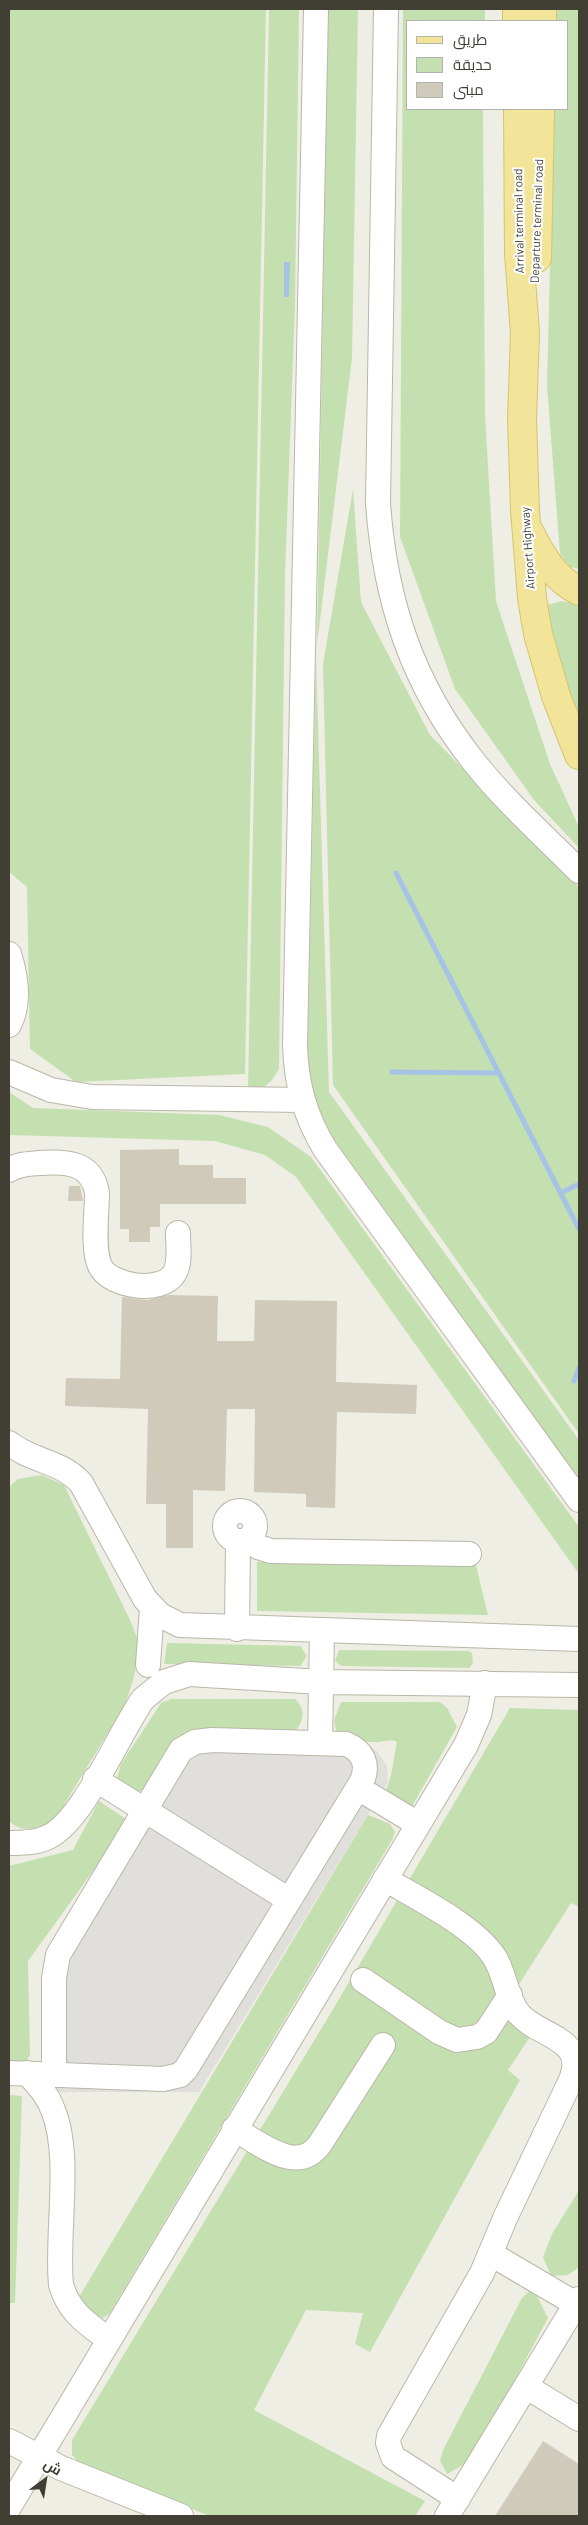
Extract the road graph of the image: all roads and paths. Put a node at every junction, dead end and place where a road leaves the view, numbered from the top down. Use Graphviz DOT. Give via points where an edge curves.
graph roads {
  1 [pos="316,9"];
  2 [pos="386,9"];
  3 [pos="518,110"];
  4 [pos="540,110"];
  5 [pos="525,333"];
  6 [pos="525,510"];
  7 [pos="579,591"];
  8 [pos="579,755"];
  9 [pos="579,871"];
  10 [pos="9,954"];
  11 [pos="9,1025"];
  12 [pos="9,1072"];
  13 [pos="302,1100"];
  14 [pos="9,1170"];
  15 [pos="178,1233"];
  16 [pos="9,1442"];
  17 [pos="579,1500"];
  18 [pos="469,1554"];
  19 [pos="152,1608"];
  20 [pos="238,1628"];
  21 [pos="322,1631"];
  22 [pos="579,1639"];
  23 [pos="148,1665"];
  24 [pos="321,1682"];
  25 [pos="485,1682"];
  26 [pos="579,1685"];
  27 [pos="320,1743"];
  28 [pos="95,1780"];
  29 [pos="358,1788"];
  30 [pos="144,1810"];
  31 [pos="418,1824"];
  32 [pos="9,1843"];
  33 [pos="385,1879"];
  34 [pos="289,1900"];
  35 [pos="363,1980"];
  36 [pos="510,1995"];
  37 [pos="383,2045"];
  38 [pos="18,2073"];
  39 [pos="54,2074"];
  40 [pos="234,2129"];
  41 [pos="491,2254"];
  42 [pos="578,2301"];
  43 [pos="108,2339"];
  44 [pos="527,2387"];
  45 [pos="579,2419"];
  46 [pos="9,2441"];
  47 [pos="39,2457"];
  48 [pos="9,2507"];
  49 [pos="453,2508"];
  50 [pos="181,2516"];
  1 -- 13 [label="lane" via="295,1045"];
  2 -- 9 [label="lane" via="378,503 387,583 412,660 451,731 502,793"];
  3 -- 5 [label="main road, Arrival terminal road" via="518,253"];
  4 -- 5 [label="main road, Departure terminal road" via="533,300"];
  5 -- 6 [label="main road, Airport Highway" via="522,419"];
  6 -- 7 [label="main road" via="526,525 544,560 556,574"];
  6 -- 8 [label="main road, Airport Highway" via="538,634 556,696"];
  10 -- 11 [label="lane" via="15,988"];
  12 -- 13 [label="lane" via="51,1090 92,1097"];
  13 -- 17 [label="lane" via="325,1149"];
  14 -- 15 [label="lane" via="20,1165 65,1162 88,1172 97,1193 96,1248 99,1264 109,1277 122,1284 160,1284 170,1278 178,1262"];
  16 -- 19 [label="lane" via="26,1454 62,1466 81,1483"];
  18 -- 20 [label="lane" via="271,1551 243,1540"];
  19 -- 20 [label="lane" via="180,1625"];
  19 -- 23 [label="lane"];
  20 -- 21 [label="lane"];
  21 -- 22 [label="lane"];
  21 -- 24 [label="lane"];
  24 -- 25 [label="lane"];
  24 -- 27 [label="lane"];
  24 -- 28 [label="lane" via="202,1674 164,1682 135,1710"];
  25 -- 26 [label="lane"];
  25 -- 31 [label="lane" via="473,1730"];
  27 -- 29 [label="lane" via="346,1744 359,1752 365,1774"];
  27 -- 30 [label="lane" via="195,1742 176,1756"];
  28 -- 30 [label="lane"];
  28 -- 32 [label="lane" via="71,1820 60,1831 32,1842"];
  29 -- 31 [label="lane"];
  29 -- 34 [label="lane"];
  30 -- 34 [label="lane"];
  30 -- 39 [label="lane" via="58,1955 54,1978"];
  31 -- 33 [label="lane"];
  33 -- 36 [label="lane" via="476,1936 499,1965"];
  33 -- 40 [label="lane"];
  34 -- 39 [label="lane" via="180,2075 163,2079"];
  35 -- 36 [label="lane" via="439,2032 457,2040 486,2032"];
  36 -- 41 [label="lane" via="525,2020 568,2046 575,2062 575,2072"];
  37 -- 40 [label="lane" via="320,2144 306,2156 288,2158"];
  38 -- 39 [label="lane"];
  38 -- 43 [label="lane" via="49,2102 61,2136 60,2285 65,2300 73,2312"];
  40 -- 43 [label="lane"];
  41 -- 42 [label="lane"];
  41 -- 49 [label="lane" via="389,2436 393,2457"];
  42 -- 44 [label="lane"];
  43 -- 47 [label="lane"];
  44 -- 45 [label="lane"];
  44 -- 49 [label="lane"];
  46 -- 47 [label="lane"];
  47 -- 48 [label="lane"];
  47 -- 50 [label="lane"];
}
